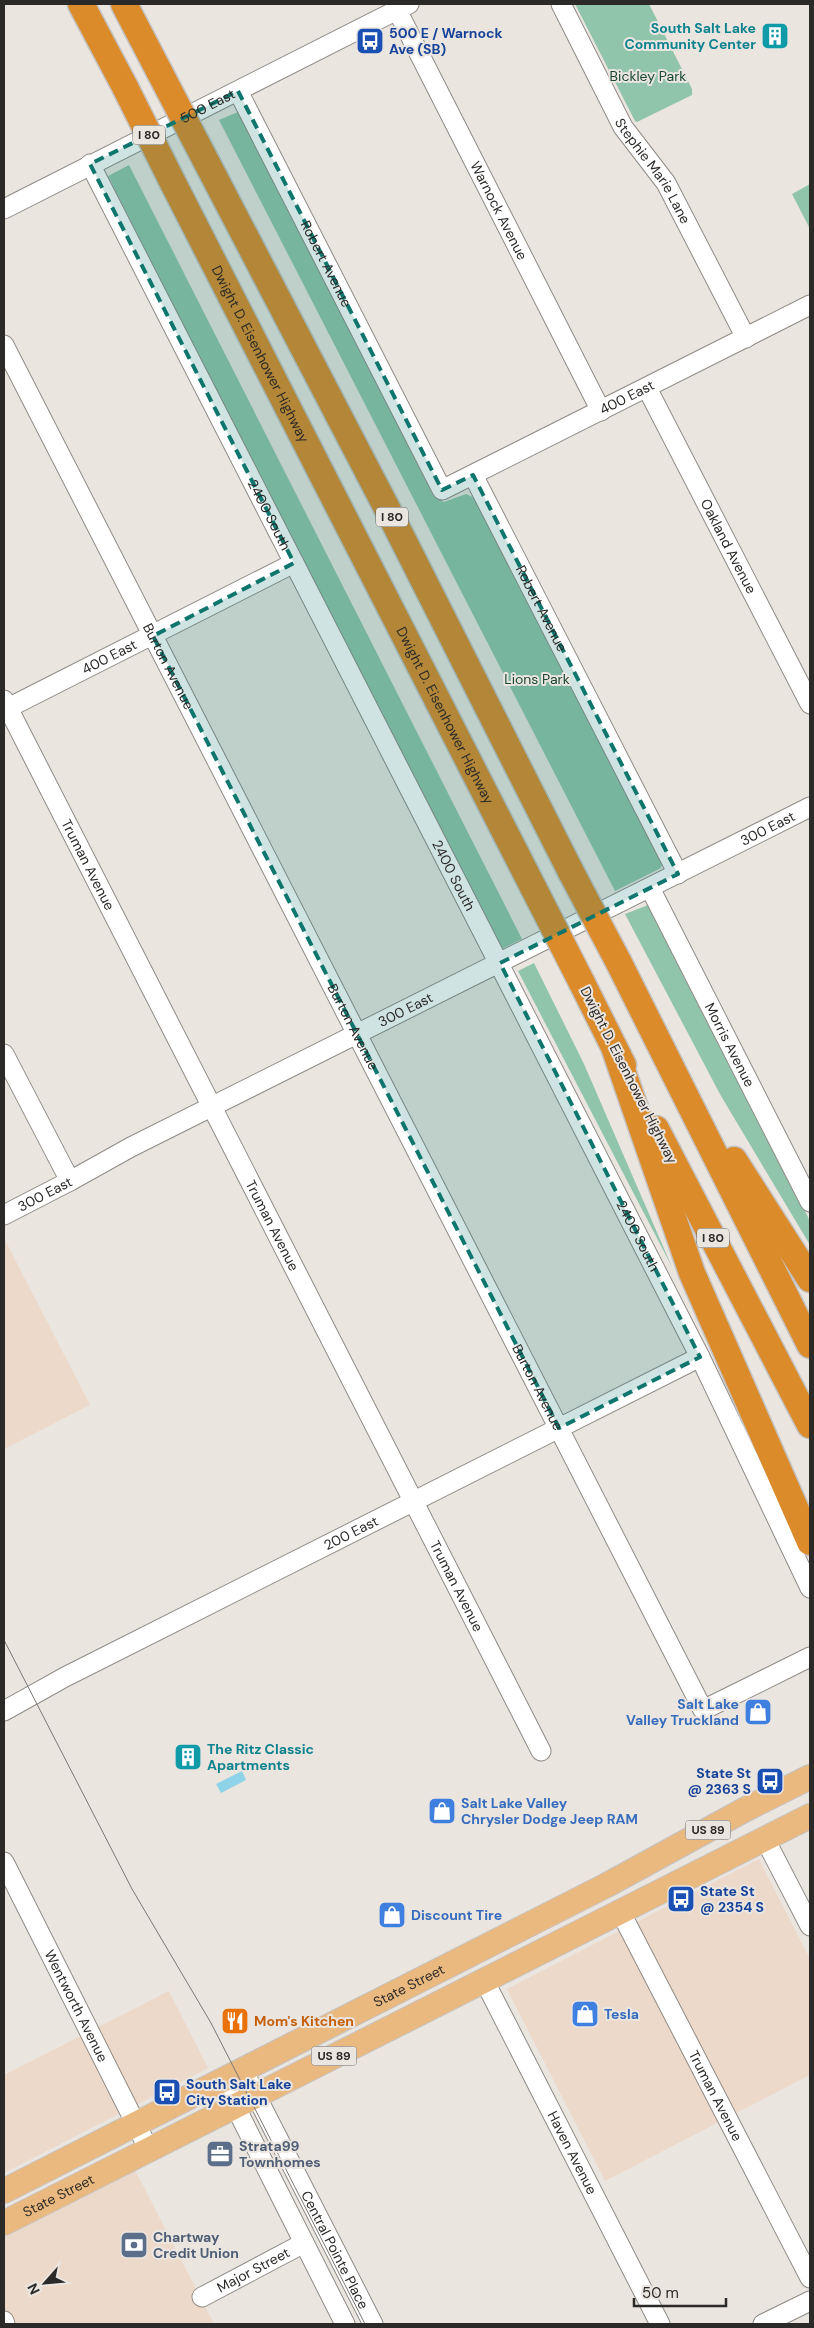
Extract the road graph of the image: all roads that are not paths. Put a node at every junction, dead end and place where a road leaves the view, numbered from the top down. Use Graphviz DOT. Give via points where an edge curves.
graph roads {
  1 [pos="72,4"];
  2 [pos="81,4"];
  3 [pos="561,4"];
  4 [pos="403,7"];
  5 [pos="128,9"];
  6 [pos="105,47"];
  7 [pos="238,90"];
  8 [pos="90,164"];
  9 [pos="4,209"];
  10 [pos="810,305"];
  11 [pos="746,338"];
  12 [pos="4,345"];
  13 [pos="647,388"];
  14 [pos="601,411"];
  15 [pos="473,475"];
  16 [pos="442,490"];
  17 [pos="294,563"];
  18 [pos="153,636"];
  19 [pos="810,704"];
  20 [pos="5,706"];
  21 [pos="810,808"];
  22 [pos="678,874"];
  23 [pos="650,888"];
  24 [pos="500,963"];
  25 [pos="357,1035"];
  26 [pos="656,1037"];
  27 [pos="615,1050"];
  28 [pos="4,1054"];
  29 [pos="212,1107"];
  30 [pos="70,1181"];
  31 [pos="810,1202"];
  32 [pos="4,1214"];
  33 [pos="810,1280"];
  34 [pos="810,1345"];
  35 [pos="700,1357"];
  36 [pos="810,1425"];
  37 [pos="559,1428"];
  38 [pos="414,1502"];
  39 [pos="810,1542"];
  40 [pos="810,1588"];
  41 [pos="810,1657"];
  42 [pos="4,1711"];
  43 [pos="541,1751"];
  44 [pos="810,1777"];
  45 [pos="810,1816"];
  46 [pos="765,1839"];
  47 [pos="682,1844"];
  48 [pos="4,1862"];
  49 [pos="607,1885"];
  50 [pos="620,1911"];
  51 [pos="810,1926"];
  52 [pos="566,1938"];
  53 [pos="484,1980"];
  54 [pos="243,2070"];
  55 [pos="222,2080"];
  56 [pos="246,2101"];
  57 [pos="137,2124"];
  58 [pos="150,2150"];
  59 [pos="40,2172"];
  60 [pos="4,2191"];
  61 [pos="4,2208"];
  62 [pos="4,2223"];
  63 [pos="304,2243"];
  64 [pos="810,2278"];
  65 [pos="202,2297"];
  66 [pos="810,2301"];
  67 [pos="346,2324"];
  68 [pos="373,2324"];
  69 [pos="660,2324"];
  70 [pos="763,2324"];
  1 -- 6 [label="highway"];
  2 -- 6 [label="highway, Dwight D. Eisenhower Highway / I 80"];
  3 -- 11 [label="street, Stephie Marie Lane" via="623,127 666,182"];
  4 -- 7 [label="street, 500 East"];
  4 -- 14 [label="street, Warnock Avenue"];
  5 -- 26 [label="highway, I 80, bridge"];
  6 -- 27 [label="highway, Dwight D. Eisenhower Highway / I 80, bridge"];
  7 -- 8 [label="street, 500 East"];
  7 -- 16 [label="street, Robert Avenue"];
  8 -- 9 [label="street, 500 East"];
  8 -- 17 [label="street, 2400 South"];
  10 -- 11 [label="street, 400 East"];
  11 -- 13 [label="street, 400 East"];
  12 -- 18 [label="street, Burton Avenue"];
  13 -- 14 [label="street, 400 East"];
  13 -- 19 [label="street, Oakland Avenue"];
  14 -- 15 [label="street, 400 East"];
  15 -- 16 [label="street, 400 East"];
  15 -- 22 [label="street, Robert Avenue"];
  17 -- 18 [label="street, 400 East"];
  17 -- 24 [label="street, 2400 South"];
  18 -- 20 [label="street, 400 East"];
  18 -- 25 [label="street, Burton Avenue"];
  20 -- 29 [label="street, Truman Avenue"];
  21 -- 22 [label="street, 300 East"];
  22 -- 23 [label="street, 300 East"];
  23 -- 24 [label="street, 300 East"];
  23 -- 31 [label="street, Morris Avenue"];
  24 -- 25 [label="street, 300 East"];
  24 -- 35 [label="street, 2400 South"];
  25 -- 29 [label="street, 300 East"];
  25 -- 37 [label="street, Burton Avenue"];
  26 -- 33 [label="highway"];
  26 -- 34 [label="highway, I 80"];
  27 -- 36 [label="highway, Dwight D. Eisenhower Highway / I 80"];
  27 -- 39 [label="highway" via="692,1273"];
  28 -- 30 [label="street"];
  29 -- 30 [label="street, 300 East"];
  29 -- 38 [label="street, Truman Avenue"];
  30 -- 32 [label="street, 300 East"];
  35 -- 37 [label="street, 200 East"];
  35 -- 40 [label="street, 2400 South"];
  37 -- 38 [label="street, 200 East"];
  37 -- 41 [label="street, Burton Avenue" via="703,1710"];
  38 -- 42 [label="street, 200 East"];
  38 -- 43 [label="street, Truman Avenue"];
  44 -- 47 [label="main road, State Street / US 89"];
  45 -- 46 [label="main road, State Street / US 89"];
  46 -- 50 [label="main road, State Street / US 89"];
  46 -- 51 [label="street"];
  47 -- 49 [label="main road, State Street / US 89"];
  47 -- 50 [label="main road" via="677,1863 624,1892"];
  48 -- 57 [label="street, Wentworth Avenue"];
  49 -- 52 [label="main road" via="600,1907 566,1926"];
  49 -- 54 [label="main road, State Street / US 89"];
  50 -- 52 [label="main road, State Street / US 89"];
  50 -- 64 [label="street, Truman Avenue"];
  52 -- 53 [label="main road, State Street / US 89"];
  53 -- 56 [label="main road, State Street / US 89"];
  53 -- 69 [label="street, Haven Avenue"];
  54 -- 55 [label="main road, State Street / US 89"];
  54 -- 56 [label="street, Central Pointe Place"];
  55 -- 56 [label="street, Central Pointe Place"];
  55 -- 57 [label="main road, State Street / US 89"];
  56 -- 58 [label="main road, State Street / US 89"];
  56 -- 63 [label="street, Central Pointe Place"];
  56 -- 68 [label="street, Central Pointe Place"];
  57 -- 58 [label="street, Wentworth Avenue"];
  57 -- 59 [label="main road, State Street / US 89"];
  58 -- 62 [label="main road, State Street / US 89"];
  59 -- 60 [label="main road, State Street / US 89"];
  59 -- 61 [label="main road" via="37,2186"];
  63 -- 65 [label="street, Major Street"];
  63 -- 67 [label="street, Central Pointe Place"];
  66 -- 70 [label="street"];
}
